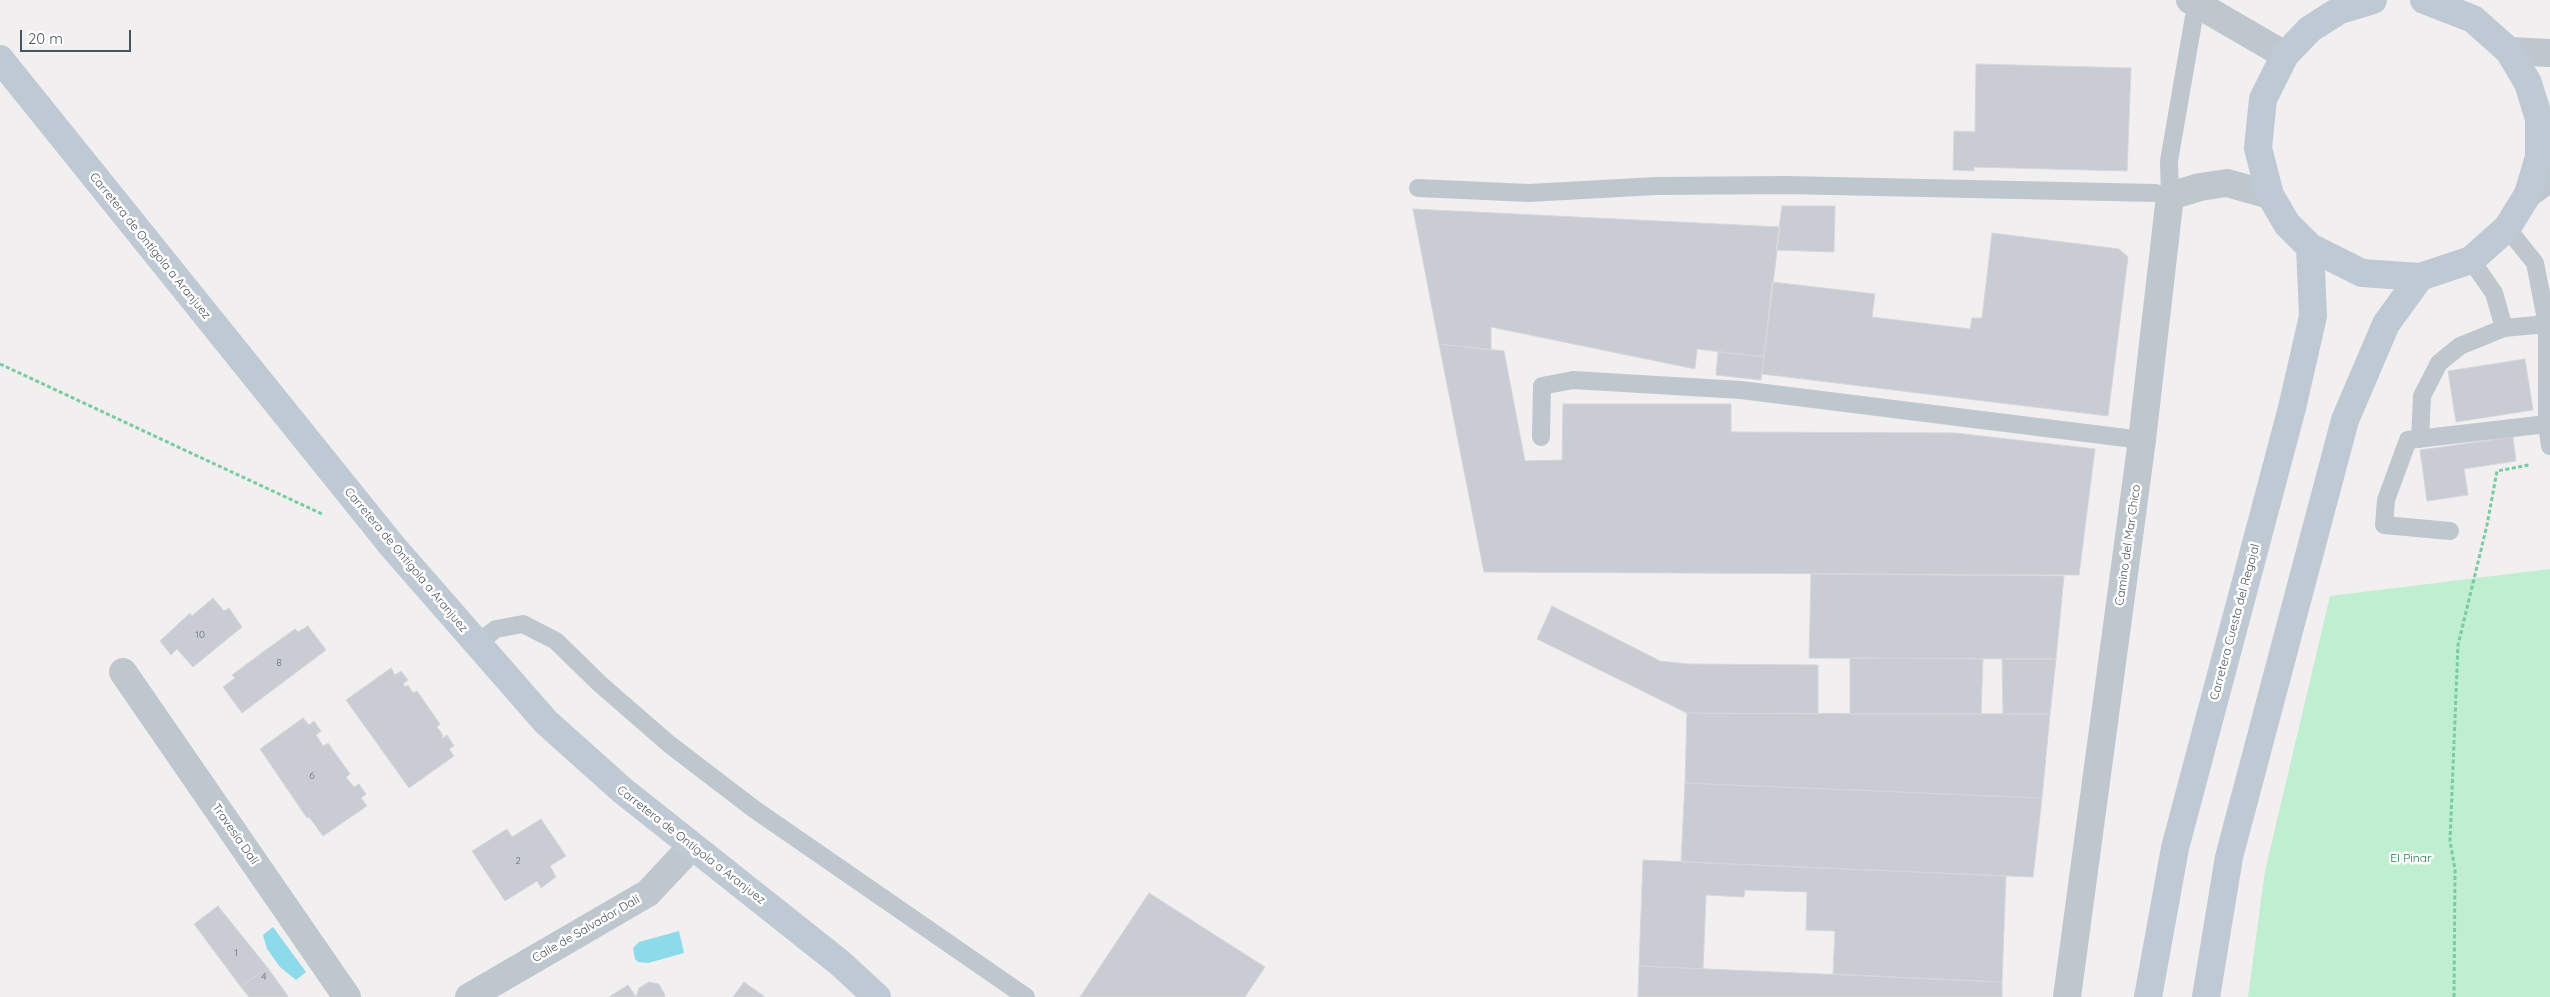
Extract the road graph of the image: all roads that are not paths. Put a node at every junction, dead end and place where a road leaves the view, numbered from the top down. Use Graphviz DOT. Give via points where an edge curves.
graph roads {
  1 [pos="2373,0"];
  2 [pos="2424,0"];
  3 [pos="2193,3"];
  4 [pos="2472,9"];
  5 [pos="2509,51"];
  6 [pos="2550,53"];
  7 [pos="2284,55"];
  8 [pos="0,59"];
  9 [pos="2550,178"];
  10 [pos="1418,188"];
  11 [pos="2528,194"];
  12 [pos="2170,196"];
  13 [pos="2270,196"];
  14 [pos="2507,228"];
  15 [pos="2310,248"];
  16 [pos="2471,260"];
  17 [pos="2420,277"];
  18 [pos="2547,324"];
  19 [pos="2504,328"];
  20 [pos="2547,424"];
  21 [pos="1541,437"];
  22 [pos="2420,439"];
  23 [pos="2142,440"];
  24 [pos="2550,446"];
  25 [pos="2450,531"];
  26 [pos="476,644"];
  27 [pos="123,672"];
  28 [pos="692,846"];
  29 [pos="347,997"];
  30 [pos="469,997"];
  31 [pos="877,997"];
  32 [pos="1026,997"];
  33 [pos="2067,997"];
  34 [pos="2148,997"];
  35 [pos="2206,997"];
  1 -- 7 [label="main road" via="2340,10 2317,24"];
  2 -- 4 [label="main road"];
  3 -- 7 [label="street"];
  3 -- 12 [label="lane" via="2169,161"];
  4 -- 5 [label="main road"];
  5 -- 6 [label="street"];
  5 -- 11 [label="main road" via="2528,83 2539,119 2539,157"];
  7 -- 13 [label="main road" via="2263,99 2258,148"];
  8 -- 26 [label="main road, Carretera de Ontígola a Aranjuez" via="386,539"];
  9 -- 11 [label="street"];
  10 -- 12 [label="lane" via="1529,194 1656,186 1786,185 2155,193"];
  11 -- 14 [label="main road"];
  12 -- 13 [label="street" via="2227,183"];
  12 -- 23 [label="street, Camino del Mar Chico"];
  13 -- 15 [label="main road" via="2287,224"];
  14 -- 16 [label="main road"];
  14 -- 18 [label="lane" via="2535,263"];
  15 -- 17 [label="main road" via="2362,273"];
  15 -- 34 [label="main road, Carretera Cuesta del Regajal" via="2313,316 2292,408 2175,848"];
  16 -- 17 [label="main road"];
  16 -- 19 [label="lane" via="2494,292"];
  17 -- 35 [label="main road" via="2386,324 2345,420 2229,857"];
  18 -- 19 [label="lane"];
  18 -- 20 [label="lane"];
  19 -- 22 [label="lane" via="2460,346 2439,364 2422,396"];
  20 -- 22 [label="lane"];
  20 -- 24 [label="lane"];
  21 -- 23 [label="lane" via="1542,386 1573,380 1741,390"];
  22 -- 25 [label="lane" via="2408,440 2386,500 2384,525"];
  23 -- 33 [label="street, Camino del Mar Chico"];
  26 -- 28 [label="main road, Carretera de Ontígola a Aranjuez" via="546,722 584,758"];
  26 -- 32 [label="lane" via="496,629 523,624 556,642 670,744 754,810"];
  27 -- 29 [label="street, Travesía Dalí"];
  28 -- 30 [label="street, Calle de Salvador Dalí" via="648,893"];
  28 -- 31 [label="main road, Carretera de Ontígola a Aranjuez" via="840,963"];
}
